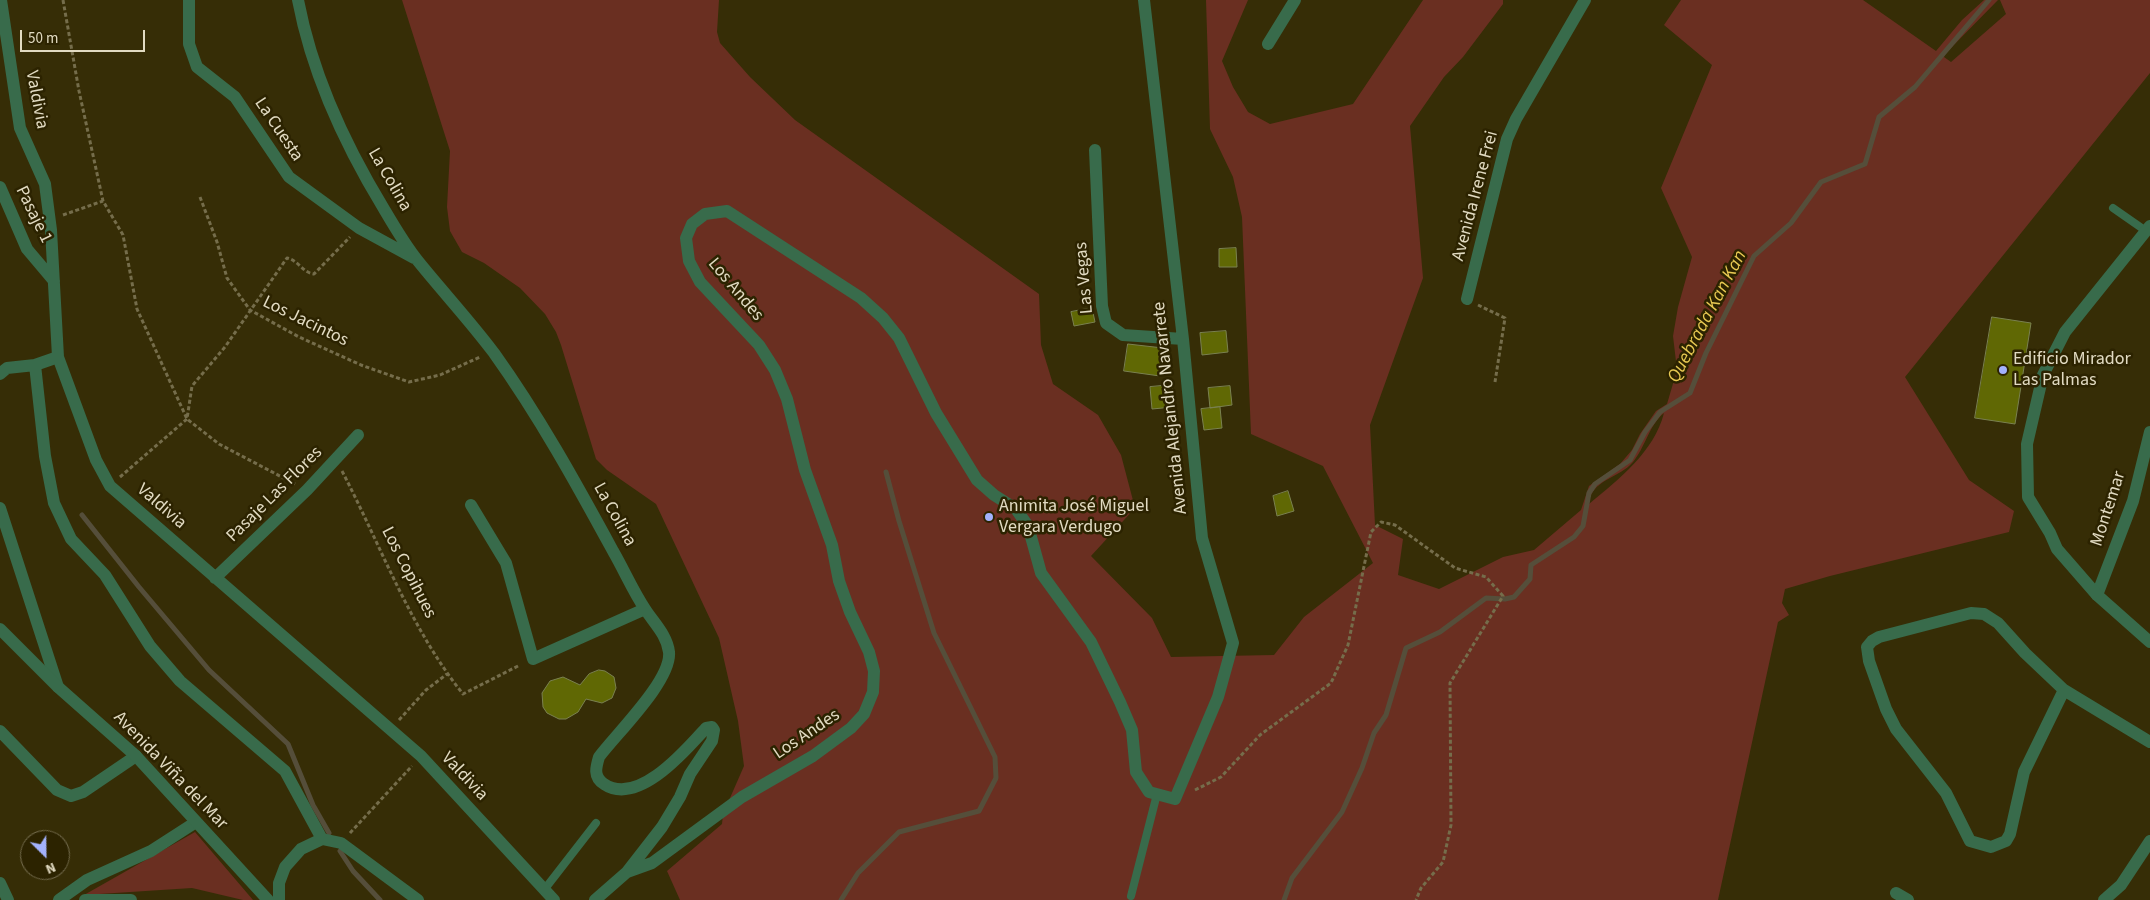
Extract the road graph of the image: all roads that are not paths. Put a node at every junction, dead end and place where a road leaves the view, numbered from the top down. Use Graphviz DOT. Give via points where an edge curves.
graph roads {
  1 [pos="1,0"];
  2 [pos="189,0"];
  3 [pos="298,0"];
  4 [pos="1144,0"];
  5 [pos="1295,0"];
  6 [pos="1585,0"];
  7 [pos="1268,44"];
  8 [pos="1095,150"];
  9 [pos="0,187"];
  10 [pos="2113,208"];
  11 [pos="2148,228"];
  12 [pos="417,260"];
  13 [pos="54,281"];
  14 [pos="1467,299"];
  15 [pos="1183,339"];
  16 [pos="58,357"];
  17 [pos="35,365"];
  18 [pos="0,374"];
  19 [pos="2150,432"];
  20 [pos="358,435"];
  21 [pos="471,505"];
  22 [pos="0,508"];
  23 [pos="215,578"];
  24 [pos="2097,595"];
  25 [pos="645,609"];
  26 [pos="2125,618"];
  27 [pos="0,628"];
  28 [pos="2150,630"];
  29 [pos="2150,642"];
  30 [pos="58,687"];
  31 [pos="2064,690"];
  32 [pos="0,731"];
  33 [pos="2150,742"];
  34 [pos="136,756"];
  35 [pos="1157,794"];
  36 [pos="1175,799"];
  37 [pos="196,822"];
  38 [pos="596,823"];
  39 [pos="322,839"];
  40 [pos="2150,843"];
  41 [pos="627,872"];
  42 [pos="0,883"];
  43 [pos="544,890"];
  44 [pos="1131,896"];
  45 [pos="1892,897"];
  46 [pos="8,900"];
  47 [pos="58,900"];
  48 [pos="85,900"];
  49 [pos="131,900"];
  50 [pos="268,900"];
  51 [pos="279,900"];
  52 [pos="418,900"];
  53 [pos="554,900"];
  54 [pos="595,900"];
  55 [pos="1908,900"];
  56 [pos="2104,900"];
  1 -- 13 [label="street, Valdivia" via="20,128 45,184"];
  2 -- 12 [label="street, La Cuesta" via="189,44 197,67 235,97 289,177 360,228"];
  3 -- 12 [label="street, La Colina" via="304,31 333,111 371,188"];
  4 -- 15 [label="street, Avenida Alejandro Navarrete"];
  5 -- 7 [label="street"];
  6 -- 14 [label="street, Avenida Irene Frei" via="1507,139"];
  8 -- 15 [label="street, Las Vegas" via="1102,306 1106,323 1123,335"];
  9 -- 13 [label="street, Pasaje 1" via="26,249"];
  10 -- 11 [label="lane"];
  11 -- 24 [label="street" via="2065,332 2043,375 2027,444 2028,497 2057,549"];
  12 -- 25 [label="street, La Colina" via="519,389 563,459"];
  13 -- 16 [label="street, Valdivia"];
  15 -- 36 [label="street, Avenida Alejandro Navarrete" via="1202,538 1233,643 1218,697"];
  16 -- 17 [label="street"];
  16 -- 23 [label="street, Valdivia" via="96,460 110,486"];
  17 -- 18 [label="street" via="7,368"];
  17 -- 39 [label="street" via="45,456 54,503 71,539 105,575 150,646 180,681 285,771"];
  19 -- 24 [label="street, Montemar" via="2133,501"];
  20 -- 23 [label="street, Pasaje Las Flores" via="307,490"];
  21 -- 25 [label="street" via="506,563 533,658"];
  22 -- 30 [label="street"];
  23 -- 43 [label="street, Valdivia" via="421,756"];
  24 -- 26 [label="street"];
  25 -- 41 [label="street, La Colina" via="662,632 669,652 667,669 658,686 599,757 595,769 599,780 607,786 620,788 644,783 678,759 706,728 712,727 715,733 662,827"];
  26 -- 28 [label="street"];
  26 -- 29 [label="street"];
  27 -- 30 [label="street, Avenida Viña del Mar"];
  30 -- 34 [label="street, Avenida Viña del Mar"];
  31 -- 31 [label="street" via="1998,623 1984,614 1971,613 1893,633 1872,641 1867,647 1869,661 1896,729 1946,793 1970,841 1990,847 2006,841 2010,834 2024,772"];
  31 -- 33 [label="street"];
  32 -- 34 [label="street" via="57,790 71,796 84,792"];
  34 -- 37 [label="street, Avenida Viña del Mar"];
  35 -- 36 [label="street, Los Andes"];
  35 -- 41 [label="street, Los Andes" via="1149,792 1136,772 1132,730 1120,702 1091,642 1041,573 1028,526 1016,509 977,480 936,413 898,338 883,318 861,298 727,211 705,214 692,224 686,238 689,261 700,282 759,345 775,370 832,545 839,581 869,652 874,671 873,692 864,714 851,728 813,756 742,797 652,863"];
  35 -- 44 [label="lane"];
  37 -- 47 [label="street" via="151,851 87,880"];
  37 -- 50 [label="street, Avenida Viña del Mar"];
  38 -- 43 [label="lane"];
  39 -- 51 [label="street" via="301,849 285,867 279,884"];
  39 -- 52 [label="street" via="341,843"];
  40 -- 56 [label="street" via="2121,885"];
  41 -- 54 [label="street, Los Andes"];
  42 -- 46 [label="street"];
  43 -- 53 [label="street, Valdivia"];
  45 -- 55 [label="street"];
  48 -- 49 [label="street"];
}
